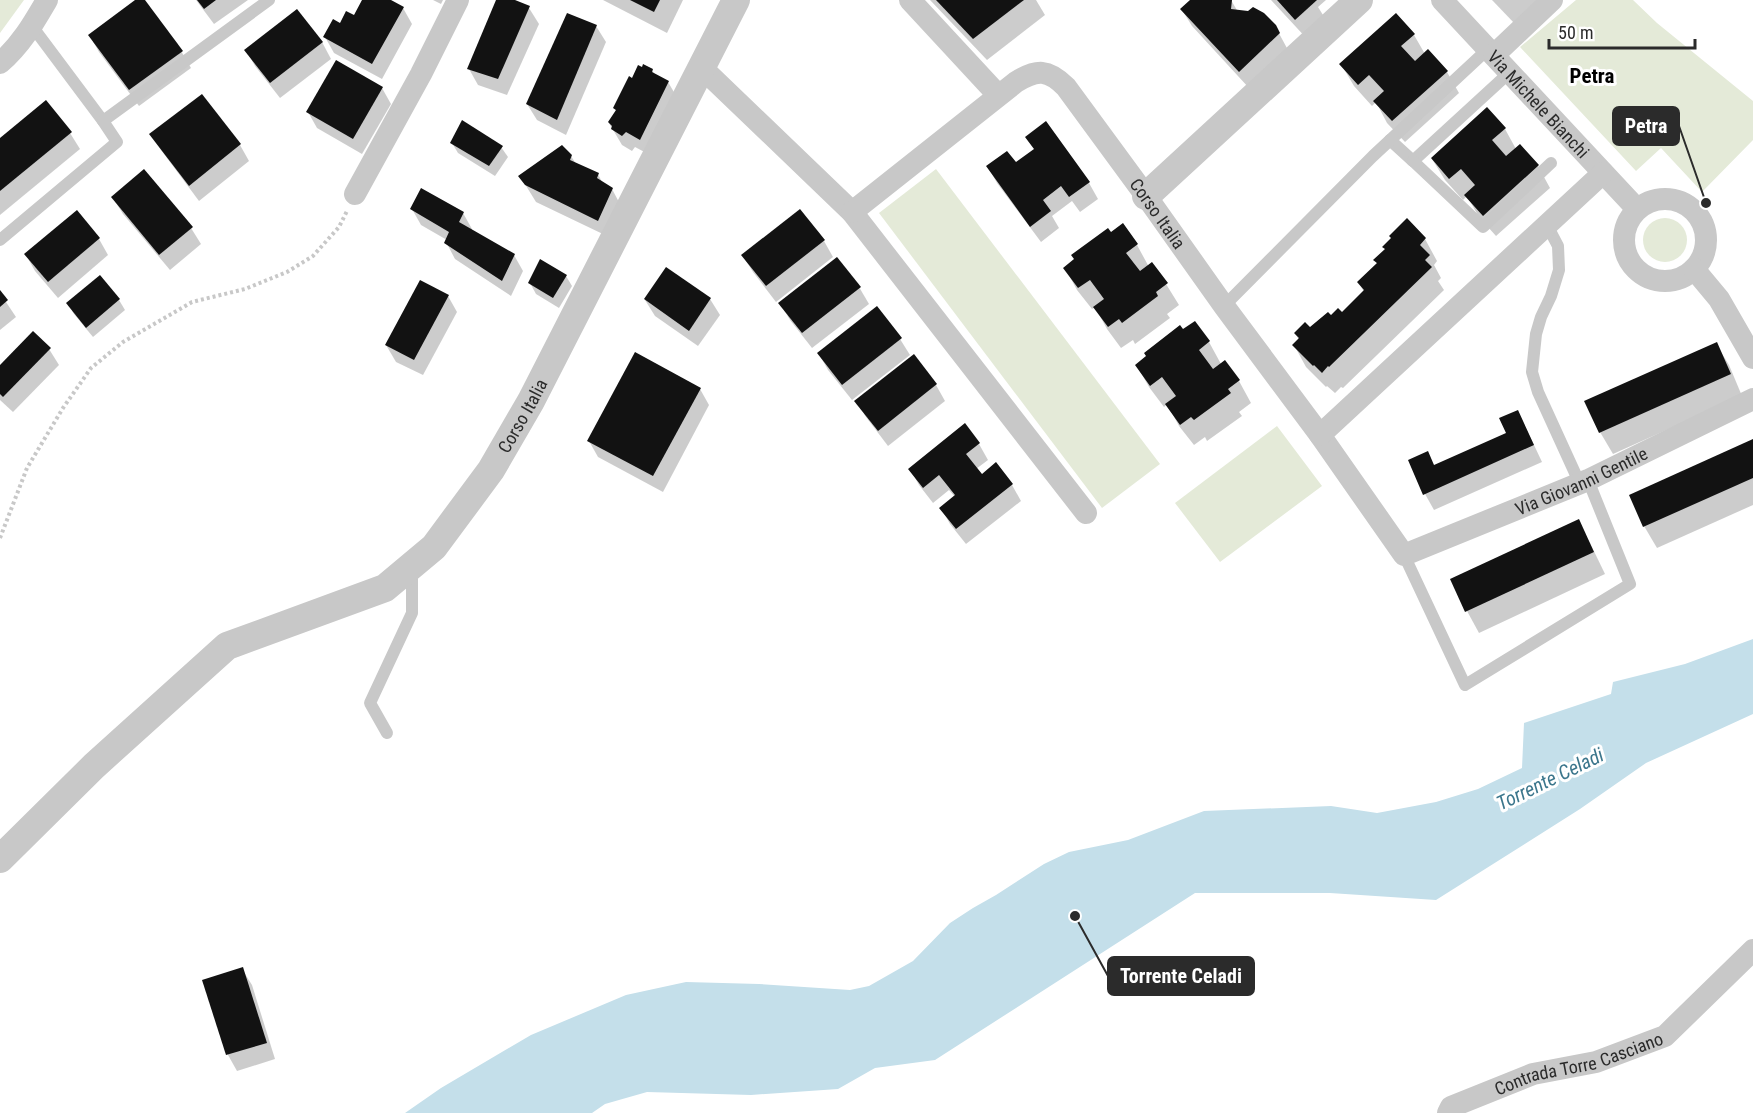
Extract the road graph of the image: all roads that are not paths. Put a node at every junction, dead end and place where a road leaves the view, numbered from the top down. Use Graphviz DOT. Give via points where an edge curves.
graph roads {
  1 [pos="47,0"];
  2 [pos="269,0"];
  3 [pos="458,0"];
  4 [pos="736,0"];
  5 [pos="910,0"];
  6 [pos="1359,0"];
  7 [pos="1442,0"];
  8 [pos="1552,0"];
  9 [pos="32,26"];
  10 [pos="1491,52"];
  11 [pos="0,63"];
  12 [pos="702,68"];
  13 [pos="1510,72"];
  14 [pos="998,95"];
  15 [pos="103,121"];
  16 [pos="1389,140"];
  17 [pos="1413,161"];
  18 [pos="1551,163"];
  19 [pos="1603,173"];
  20 [pos="355,194"];
  21 [pos="1146,196"];
  22 [pos="1637,209"];
  23 [pos="852,212"];
  24 [pos="1547,225"];
  25 [pos="0,240"];
  26 [pos="1694,269"];
  27 [pos="1224,306"];
  28 [pos="1753,358"];
  29 [pos="1753,399"];
  30 [pos="1320,435"];
  31 [pos="1584,482"];
  32 [pos="1086,513"];
  33 [pos="1404,555"];
  34 [pos="412,565"];
  35 [pos="387,733"];
  36 [pos="0,859"];
  37 [pos="1753,950"];
  38 [pos="1448,1113"];
  1 -- 9 [label="street"];
  2 -- 15 [label="lane"];
  3 -- 20 [label="street"];
  4 -- 12 [label="street, Corso Italia"];
  5 -- 14 [label="street"];
  6 -- 21 [label="street"];
  7 -- 10 [label="street, Via Michele Bianchi"];
  8 -- 10 [label="street"];
  9 -- 11 [label="street"];
  9 -- 15 [label="lane"];
  10 -- 13 [label="street, Via Michele Bianchi"];
  10 -- 16 [label="lane"];
  12 -- 23 [label="street"];
  12 -- 34 [label="street, Corso Italia" via="531,401 491,470 434,547"];
  13 -- 17 [label="lane"];
  13 -- 19 [label="street, Via Michele Bianchi"];
  14 -- 21 [label="street, Corso Italia" via="1031,73 1048,74 1058,80"];
  14 -- 23 [label="street, Corso Italia"];
  15 -- 25 [label="lane" via="117,142"];
  16 -- 17 [label="lane"];
  16 -- 27 [label="lane"];
  17 -- 18 [label="lane" via="1483,227"];
  19 -- 22 [label="street, Via Michele Bianchi"];
  19 -- 24 [label="street"];
  21 -- 27 [label="street, Corso Italia"];
  22 -- 26 [label="street" via="1649,201 1677,200 1699,217 1706,244"];
  22 -- 26 [label="street" via="1624,231 1627,257 1635,268 1658,280 1671,280"];
  23 -- 32 [label="street"];
  24 -- 30 [label="street"];
  24 -- 31 [label="lane" via="1557,246 1559,270 1536,333 1532,372 1538,392"];
  26 -- 28 [label="street" via="1719,299"];
  27 -- 30 [label="street, Corso Italia"];
  29 -- 31 [label="street, Via Giovanni Gentile"];
  30 -- 33 [label="street, Corso Italia"];
  31 -- 33 [label="street, Via Giovanni Gentile"];
  31 -- 33 [label="lane" via="1630,584 1466,685"];
  34 -- 35 [label="lane" via="412,613 370,703"];
  34 -- 36 [label="street, Corso Italia" via="385,588 227,646 94,765"];
  37 -- 38 [label="street, Contrada Torre Casciano" via="1665,1036 1596,1062 1533,1074 1451,1107"];
}
